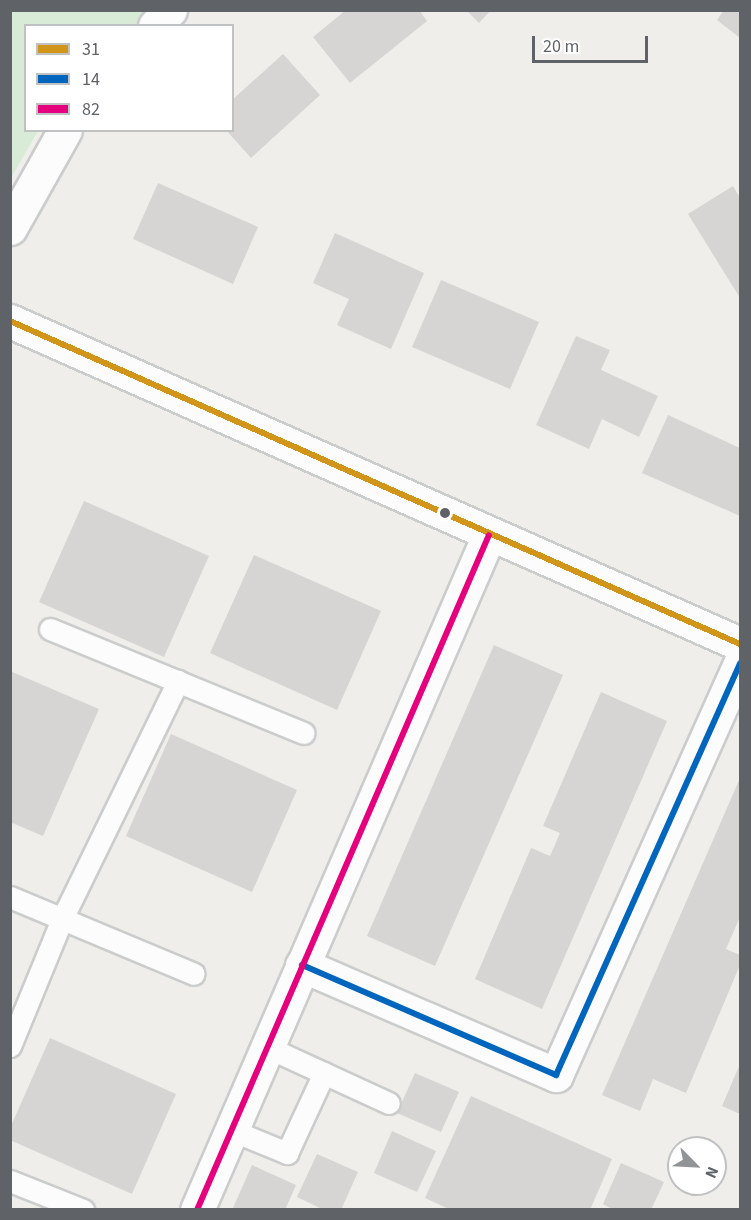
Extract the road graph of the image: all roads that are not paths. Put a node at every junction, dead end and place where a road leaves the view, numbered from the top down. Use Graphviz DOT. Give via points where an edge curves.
graph roads {
  1 [pos="170,10"];
  2 [pos="157,24"];
  3 [pos="64,132"];
  4 [pos="10,228"];
  5 [pos="10,321"];
  6 [pos="489,535"];
  7 [pos="50,629"];
  8 [pos="741,644"];
  9 [pos="741,663"];
  10 [pos="178,681"];
  11 [pos="303,733"];
  12 [pos="10,897"];
  13 [pos="62,919"];
  14 [pos="302,965"];
  15 [pos="194,974"];
  16 [pos="10,1046"];
  17 [pos="267,1047"];
  18 [pos="324,1073"];
  19 [pos="389,1102"];
  20 [pos="231,1130"];
  21 [pos="10,1180"];
  22 [pos="83,1209"];
  23 [pos="197,1209"];
  1 -- 2 [label="street"];
  3 -- 4 [label="street"];
  5 -- 6 [label="street"];
  6 -- 8 [label="street"];
  6 -- 14 [label="street"];
  7 -- 10 [label="lane"];
  9 -- 14 [label="street" via="556,1075"];
  10 -- 11 [label="lane"];
  10 -- 13 [label="lane"];
  12 -- 13 [label="lane"];
  13 -- 15 [label="lane"];
  13 -- 16 [label="lane"];
  14 -- 17 [label="street"];
  17 -- 18 [label="lane"];
  17 -- 20 [label="street"];
  18 -- 19 [label="lane"];
  18 -- 20 [label="lane" via="286,1153"];
  20 -- 23 [label="street"];
  21 -- 22 [label="lane"];
}
